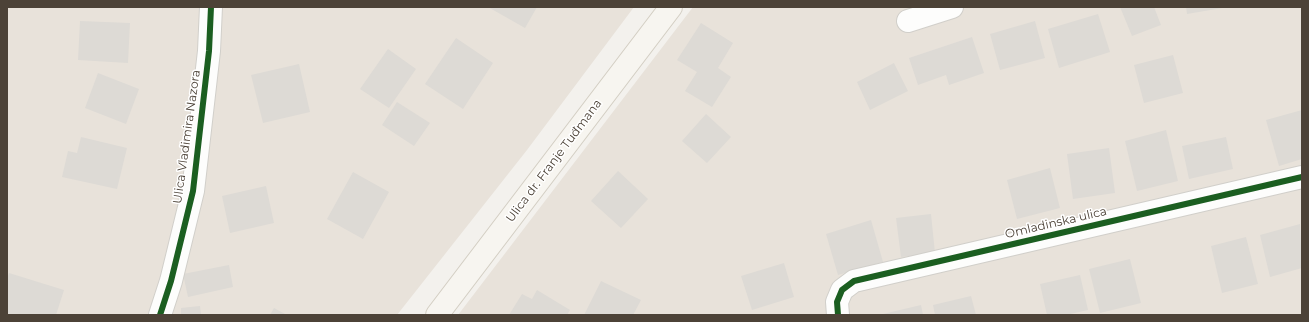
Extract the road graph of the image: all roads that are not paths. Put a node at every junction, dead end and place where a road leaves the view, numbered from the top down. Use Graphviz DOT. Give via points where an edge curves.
graph roads {
  1 [pos="211,7"];
  2 [pos="671,7"];
  3 [pos="952,7"];
  4 [pos="908,21"];
  5 [pos="1302,177"];
  6 [pos="160,315"];
  7 [pos="437,315"];
  8 [pos="838,315"];
  1 -- 6 [label="street, Ulica Vladimira Nazora" via="209,51 193,192"];
  2 -- 7 [label="main road, Ulica dr. Franje Tuđmana"];
  3 -- 4 [label="street"];
  5 -- 8 [label="street, Omladinska ulica" via="854,282 842,290 836,302"];
}
